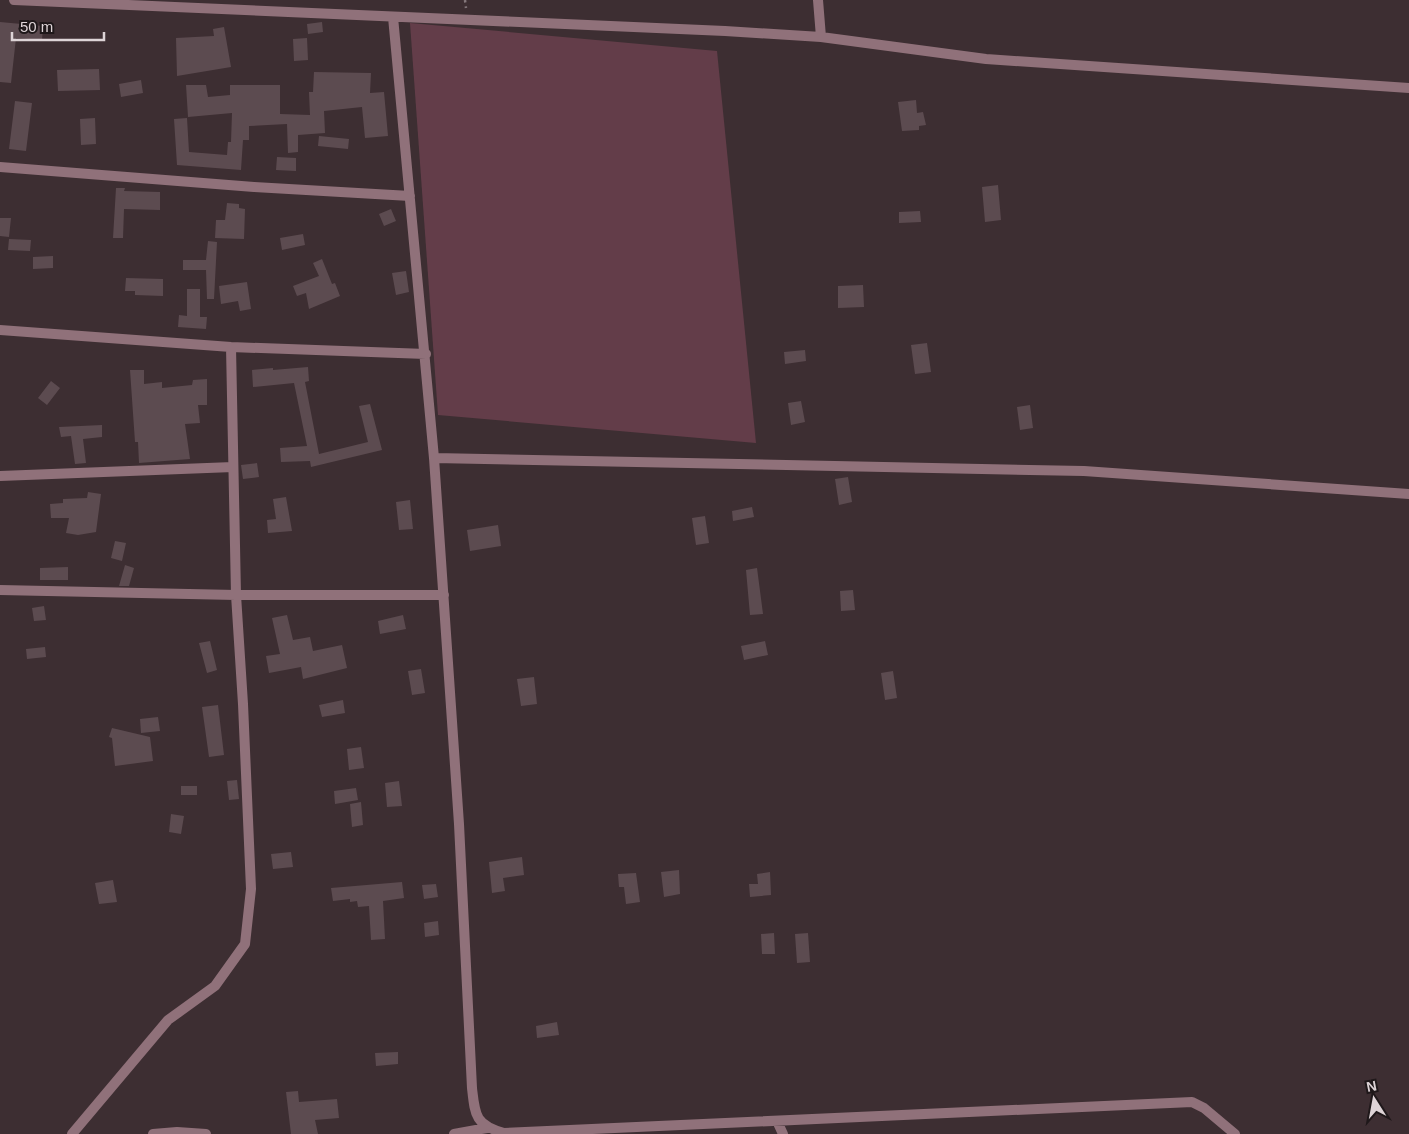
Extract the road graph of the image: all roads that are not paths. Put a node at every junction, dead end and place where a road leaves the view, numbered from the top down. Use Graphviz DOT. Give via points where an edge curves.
graph roads {
  1 [pos="14,0"];
  2 [pos="818,0"];
  3 [pos="393,17"];
  4 [pos="821,37"];
  5 [pos="1409,88"];
  6 [pos="0,167"];
  7 [pos="410,196"];
  8 [pos="0,330"];
  9 [pos="231,347"];
  10 [pos="426,354"];
  11 [pos="434,458"];
  12 [pos="233,467"];
  13 [pos="0,476"];
  14 [pos="1409,494"];
  15 [pos="0,590"];
  16 [pos="236,595"];
  17 [pos="444,595"];
  18 [pos="777,1121"];
  19 [pos="487,1128"];
  20 [pos="72,1134"];
  21 [pos="153,1134"];
  22 [pos="206,1134"];
  23 [pos="454,1134"];
  24 [pos="783,1134"];
  25 [pos="1235,1134"];
  1 -- 3 [label="street"];
  2 -- 4 [label="street"];
  3 -- 4 [label="street"];
  3 -- 7 [label="street"];
  4 -- 5 [label="street" via="986,58"];
  6 -- 7 [label="street"];
  7 -- 10 [label="street"];
  8 -- 9 [label="street"];
  9 -- 10 [label="street"];
  9 -- 12 [label="street"];
  10 -- 11 [label="street"];
  11 -- 14 [label="street" via="1084,471"];
  11 -- 17 [label="street"];
  12 -- 13 [label="street"];
  12 -- 16 [label="street"];
  15 -- 16 [label="street"];
  16 -- 17 [label="street"];
  16 -- 20 [label="street" via="251,889 245,944 215,986 168,1020"];
  17 -- 19 [label="street" via="472,1088 475,1113"];
  18 -- 19 [label="street" via="504,1133"];
  18 -- 24 [label="street"];
  18 -- 25 [label="street" via="1192,1102"];
  19 -- 23 [label="street"];
  21 -- 22 [label="street"];
}
